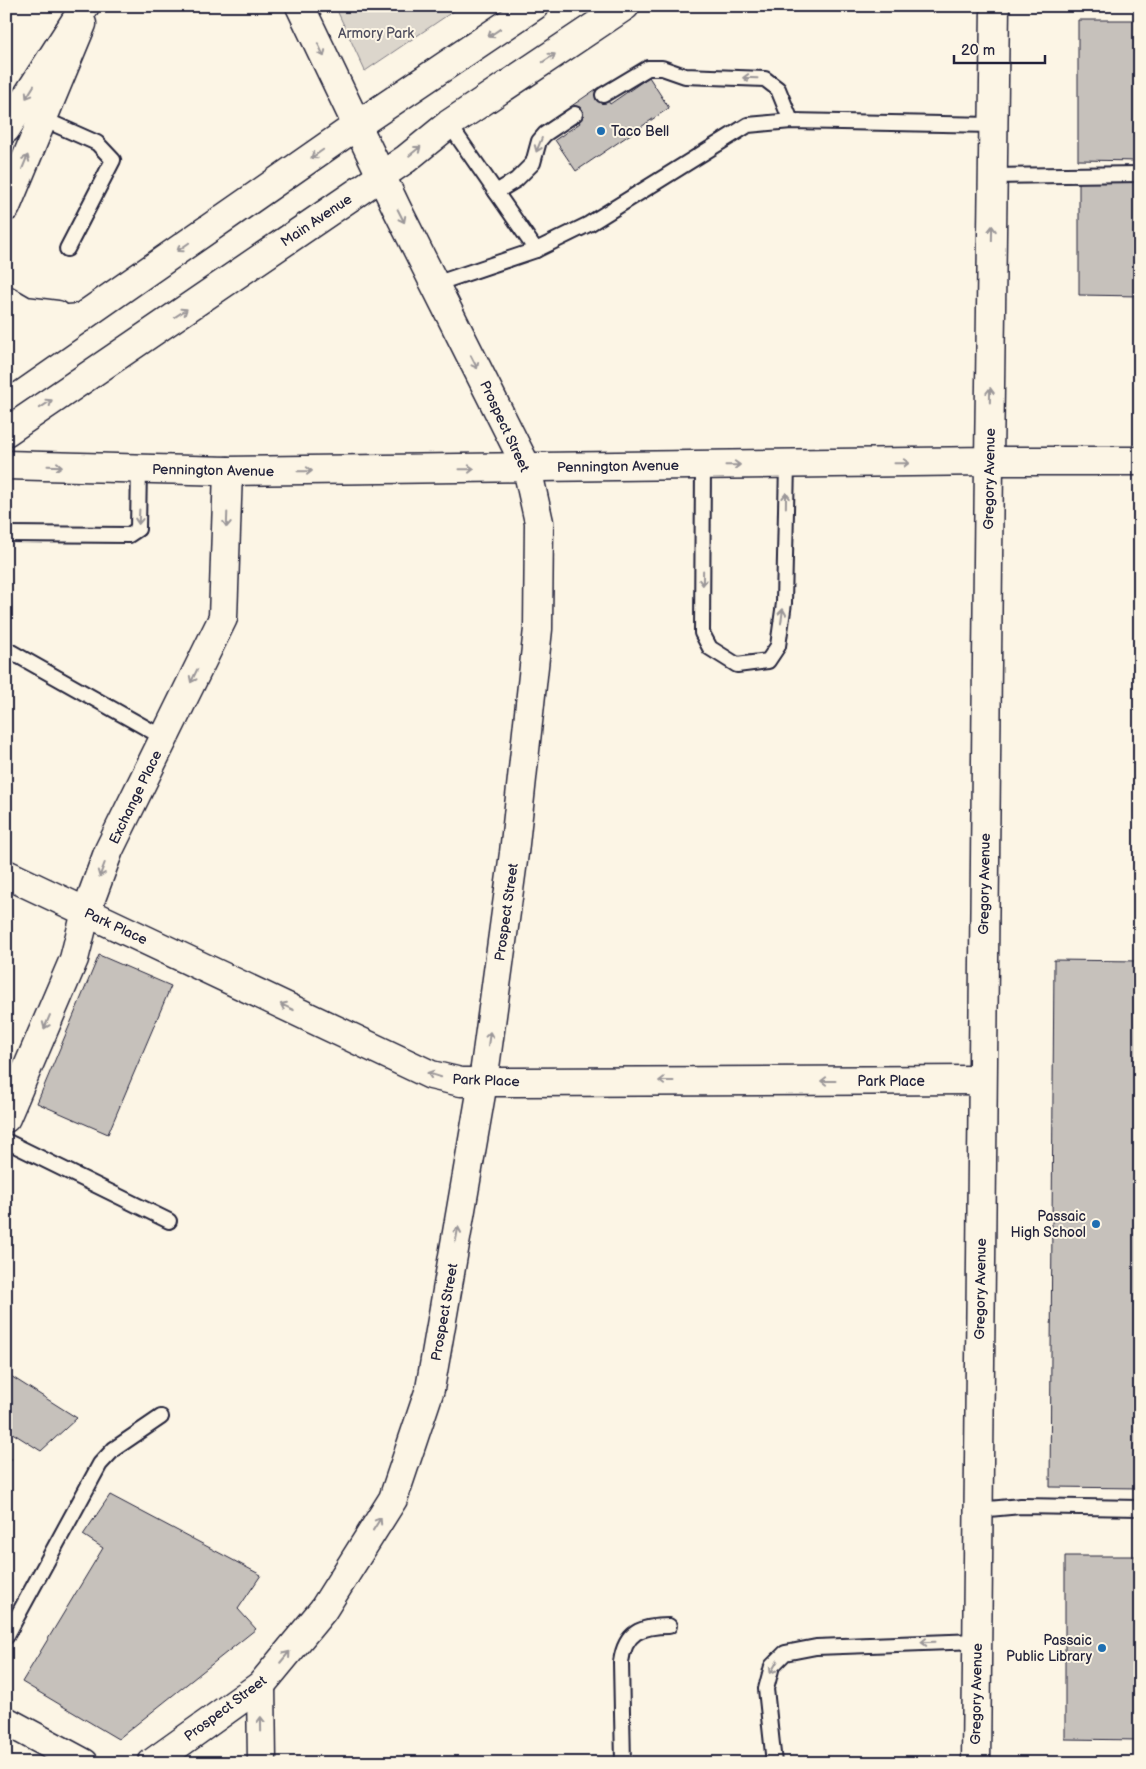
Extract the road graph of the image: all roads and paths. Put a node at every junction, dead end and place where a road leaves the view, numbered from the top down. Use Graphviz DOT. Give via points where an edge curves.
graph roads {
  1 [pos="85,6"];
  2 [pos="90,6"];
  3 [pos="300,6"];
  4 [pos="534,6"];
  5 [pos="625,6"];
  6 [pos="995,6"];
  7 [pos="603,95"];
  8 [pos="575,114"];
  9 [pos="43,119"];
  10 [pos="791,121"];
  11 [pos="449,124"];
  12 [pos="992,125"];
  13 [pos="356,126"];
  14 [pos="6,130"];
  15 [pos="1140,174"];
  16 [pos="381,176"];
  17 [pos="993,176"];
  18 [pos="496,192"];
  19 [pos="6,207"];
  20 [pos="67,249"];
  21 [pos="536,250"];
  22 [pos="435,284"];
  23 [pos="6,300"];
  24 [pos="81,318"];
  25 [pos="6,324"];
  26 [pos="6,345"];
  27 [pos="6,370"];
  28 [pos="6,432"];
  29 [pos="989,461"];
  30 [pos="1140,461"];
  31 [pos="787,464"];
  32 [pos="6,465"];
  33 [pos="703,465"];
  34 [pos="140,468"];
  35 [pos="527,468"];
  36 [pos="228,471"];
  37 [pos="6,534"];
  38 [pos="6,649"];
  39 [pos="164,738"];
  40 [pos="6,874"];
  41 [pos="86,912"];
  42 [pos="982,1080"];
  43 [pos="483,1082"];
  44 [pos="6,1118"];
  45 [pos="6,1141"];
  46 [pos="169,1221"];
  47 [pos="161,1417"];
  48 [pos="1140,1508"];
  49 [pos="978,1510"];
  50 [pos="669,1626"];
  51 [pos="6,1637"];
  52 [pos="977,1640"];
  53 [pos="261,1685"];
  54 [pos="6,1721"];
  55 [pos="84,1763"];
  56 [pos="152,1763"];
  57 [pos="262,1763"];
  58 [pos="623,1763"];
  59 [pos="774,1763"];
  60 [pos="976,1763"];
  1 -- 14 [label="main road, one-way"];
  2 -- 9 [label="main road"];
  3 -- 13 [label="main road, Prospect Street, one-way"];
  4 -- 13 [label="main road, one-way"];
  11 -- 5 [label="main road, Main Avenue, one-way"];
  6 -- 12 [label="main road, Gregory Avenue"];
  10 -- 7 [label="lane, one-way" via="778,89 765,79 685,76 662,68 648,68"];
  8 -- 18 [label="lane, one-way" via="545,134 539,141 533,163 516,180"];
  19 -- 9 [label="main road, one-way"];
  9 -- 20 [label="lane" via="97,143 114,160"];
  10 -- 12 [label="lane"];
  10 -- 21 [label="lane" via="748,125 643,193"];
  16 -- 11 [label="main road, Main Avenue, one-way"];
  11 -- 18 [label="lane"];
  12 -- 17 [label="main road, Gregory Avenue"];
  13 -- 16 [label="main road, Prospect Street"];
  13 -- 24 [label="main road, one-way"];
  15 -- 17 [label="lane"];
  16 -- 22 [label="main road, Prospect Street, one-way"];
  28 -- 16 [label="main road, Main Avenue, one-way"];
  29 -- 17 [label="main road, Gregory Avenue, one-way"];
  18 -- 21 [label="lane"];
  21 -- 22 [label="lane"];
  22 -- 35 [label="main road, Prospect Street, one-way"];
  23 -- 24 [label="main road" via="25,311"];
  24 -- 25 [label="main road"];
  24 -- 26 [label="main road"];
  24 -- 27 [label="main road"];
  29 -- 30 [label="main road, Pennington Avenue"];
  31 -- 29 [label="main road, Pennington Avenue, one-way"];
  29 -- 42 [label="main road, Gregory Avenue"];
  33 -- 31 [label="main road, Pennington Avenue, one-way"];
  33 -- 31 [label="lane, one-way" via="702,633 710,648 737,666 768,661 778,646 784,603"];
  32 -- 34 [label="main road, Pennington Avenue, one-way"];
  33 -- 35 [label="main road, Pennington Avenue"];
  34 -- 36 [label="main road, Pennington Avenue"];
  34 -- 37 [label="lane, one-way" via="138,529 129,535"];
  36 -- 35 [label="main road, Pennington Avenue, one-way"];
  43 -- 35 [label="main road, Prospect Street, one-way" via="514,853 538,629 539,522"];
  36 -- 39 [label="main road, Exchange Place, one-way" via="223,618"];
  38 -- 39 [label="lane"];
  39 -- 41 [label="main road, Exchange Place, one-way" via="109,850"];
  40 -- 41 [label="main road, Park Place"];
  43 -- 41 [label="main road, Park Place, one-way" via="461,1082 431,1075"];
  41 -- 44 [label="main road, Exchange Place, one-way" via="74,959"];
  42 -- 43 [label="main road, Park Place, one-way"];
  42 -- 49 [label="main road, Gregory Avenue"];
  53 -- 43 [label="main road, Prospect Street, one-way" via="324,1610 393,1500 414,1443 430,1389"];
  45 -- 46 [label="lane"];
  47 -- 51 [label="lane" via="114,1449 100,1464"];
  48 -- 49 [label="lane" via="1021,1506"];
  49 -- 52 [label="main road, Gregory Avenue"];
  50 -- 58 [label="lane" via="649,1626 638,1631 623,1648"];
  52 -- 59 [label="lane, one-way" via="816,1647 785,1653 772,1666 766,1689"];
  52 -- 60 [label="main road, Gregory Avenue"];
  53 -- 56 [label="main road, Prospect Street"];
  57 -- 53 [label="main road, one-way"];
  54 -- 55 [label="main road"];
}
